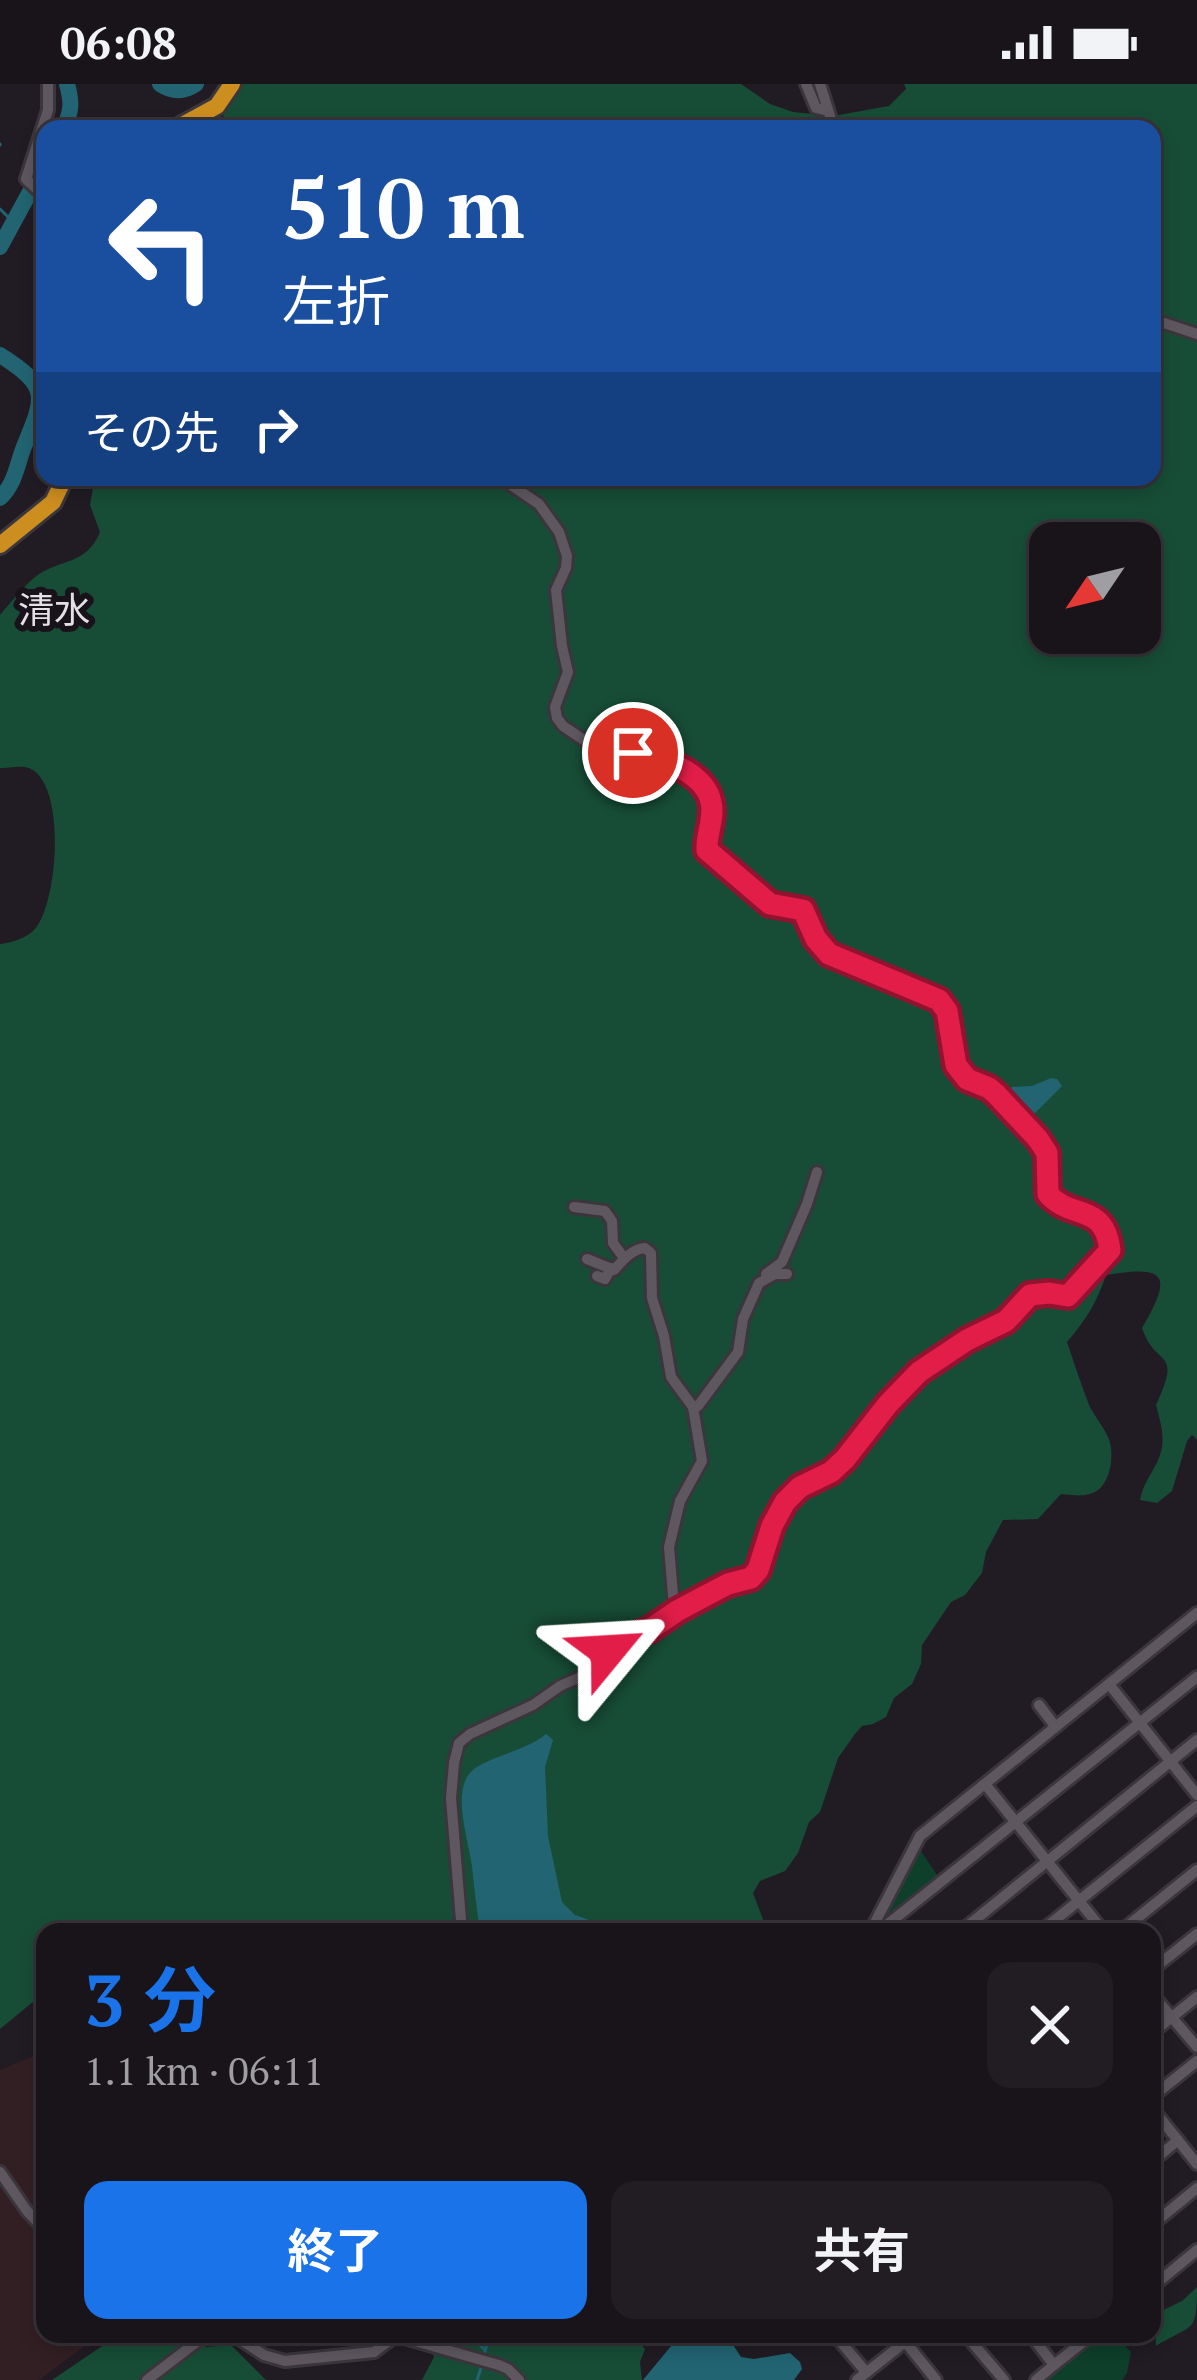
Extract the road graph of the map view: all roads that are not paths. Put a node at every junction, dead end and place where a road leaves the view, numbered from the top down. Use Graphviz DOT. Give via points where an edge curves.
graph roads {
  1 [pos="48,84"];
  2 [pos="232,84"];
  3 [pos="806,84"];
  4 [pos="820,84"];
  5 [pos="828,111"];
  6 [pos="45,120"];
  7 [pos="192,120"];
  8 [pos="831,120"];
  9 [pos="36,145"];
  10 [pos="36,189"];
  11 [pos="1161,322"];
  12 [pos="1197,334"];
  13 [pos="61,486"];
  14 [pos="512,486"];
  15 [pos="0,545"];
  16 [pos="817,1172"];
  17 [pos="574,1207"];
  18 [pos="587,1259"];
  19 [pos="618,1259"];
  20 [pos="787,1274"];
  21 [pos="596,1276"];
  22 [pos="759,1283"];
  23 [pos="693,1407"];
  24 [pos="677,1611"];
  25 [pos="1197,1612"];
  26 [pos="1197,1677"];
  27 [pos="1109,1684"];
  28 [pos="1039,1705"];
  29 [pos="1140,1724"];
  30 [pos="1055,1726"];
  31 [pos="1197,1740"];
  32 [pos="1171,1762"];
  33 [pos="985,1784"];
  34 [pos="1197,1795"];
  35 [pos="1197,1806"];
  36 [pos="1016,1823"];
  37 [pos="1047,1862"];
  38 [pos="1197,1870"];
  39 [pos="1080,1901"];
  40 [pos="461,1923"];
  41 [pos="878,1923"];
  42 [pos="886,1923"];
  43 [pos="971,1923"];
  44 [pos="1052,1923"];
  45 [pos="1097,1923"];
  46 [pos="1131,1923"];
  47 [pos="1197,1934"];
  48 [pos="1161,1963"];
  49 [pos="1197,1997"];
  50 [pos="1161,2005"];
  51 [pos="1172,2018"];
  52 [pos="1161,2026"];
  53 [pos="1197,2047"];
  54 [pos="1197,2061"];
  55 [pos="1161,2090"];
  56 [pos="1161,2119"];
  57 [pos="1178,2140"];
  58 [pos="1161,2154"];
  59 [pos="1197,2164"];
  60 [pos="0,2173"];
  61 [pos="1197,2188"];
  62 [pos="1161,2217"];
  63 [pos="36,2220"];
  64 [pos="1197,2250"];
  65 [pos="1161,2280"];
  66 [pos="195,2343"];
  67 [pos="246,2343"];
  68 [pos="384,2343"];
  69 [pos="425,2343"];
  70 [pos="840,2343"];
  71 [pos="899,2343"];
  72 [pos="910,2343"];
  73 [pos="973,2343"];
  74 [pos="1037,2343"];
  75 [pos="1082,2343"];
  76 [pos="1054,2365"];
  77 [pos="862,2376"];
  78 [pos="146,2380"];
  79 [pos="518,2380"];
  80 [pos="936,2380"];
  81 [pos="1004,2380"];
  82 [pos="1036,2380"];
  1 -- 6 [label="street"];
  2 -- 7 [label="highway" via="218,106"];
  3 -- 5 [label="street" via="818,111"];
  4 -- 5 [label="street"];
  5 -- 8 [label="street"];
  9 -- 10 [label="street" via="26,179"];
  11 -- 12 [label="street"];
  13 -- 15 [label="highway" via="53,502"];
  14 -- 24 [label="street" via="539,504 567,556 556,590 568,673 556,718 597,749 652,756 682,770 710,797 712,855 770,904 803,910 829,954 939,1000 956,1065 1038,1139 1052,1199 1095,1216 1110,1243 1068,1296 1030,1295 1006,1321 912,1378 845,1459 785,1502 751,1578 744,1572"];
  16 -- 22 [label="street" via="782,1262"];
  17 -- 19 [label="street" via="605,1210"];
  18 -- 19 [label="street"];
  19 -- 21 [label="street" via="605,1279"];
  19 -- 23 [label="street" via="639,1249 651,1253 652,1298 671,1376"];
  20 -- 22 [label="street"];
  22 -- 23 [label="street" via="738,1352"];
  23 -- 24 [label="street" via="702,1462 680,1501 669,1547 667,1596"];
  24 -- 40 [label="street" via="623,1640 594,1671 459,1743 451,1798"];
  25 -- 27 [label="street"];
  26 -- 29 [label="street"];
  27 -- 29 [label="street"];
  27 -- 30 [label="street"];
  28 -- 30 [label="street"];
  29 -- 32 [label="street"];
  29 -- 36 [label="street"];
  30 -- 33 [label="street"];
  31 -- 32 [label="street"];
  32 -- 34 [label="street"];
  32 -- 37 [label="street"];
  33 -- 36 [label="street"];
  33 -- 41 [label="street" via="920,1836"];
  35 -- 39 [label="street"];
  36 -- 37 [label="street"];
  36 -- 42 [label="street"];
  37 -- 39 [label="street"];
  37 -- 43 [label="street"];
  38 -- 46 [label="street"];
  39 -- 44 [label="street"];
  39 -- 45 [label="street"];
  47 -- 48 [label="street"];
  49 -- 51 [label="street"];
  50 -- 51 [label="street"];
  51 -- 52 [label="street"];
  51 -- 53 [label="street"];
  54 -- 55 [label="street"];
  56 -- 57 [label="street"];
  57 -- 58 [label="street"];
  57 -- 59 [label="street"];
  60 -- 63 [label="street"];
  61 -- 62 [label="street"];
  64 -- 65 [label="street"];
  66 -- 78 [label="street"];
  67 -- 68 [label="street" via="286,2361 374,2352"];
  69 -- 79 [label="street" via="508,2369"];
  70 -- 77 [label="street"];
  71 -- 77 [label="street"];
  72 -- 80 [label="street"];
  73 -- 81 [label="street"];
  74 -- 76 [label="street"];
  75 -- 76 [label="street"];
  76 -- 82 [label="street"];
}
